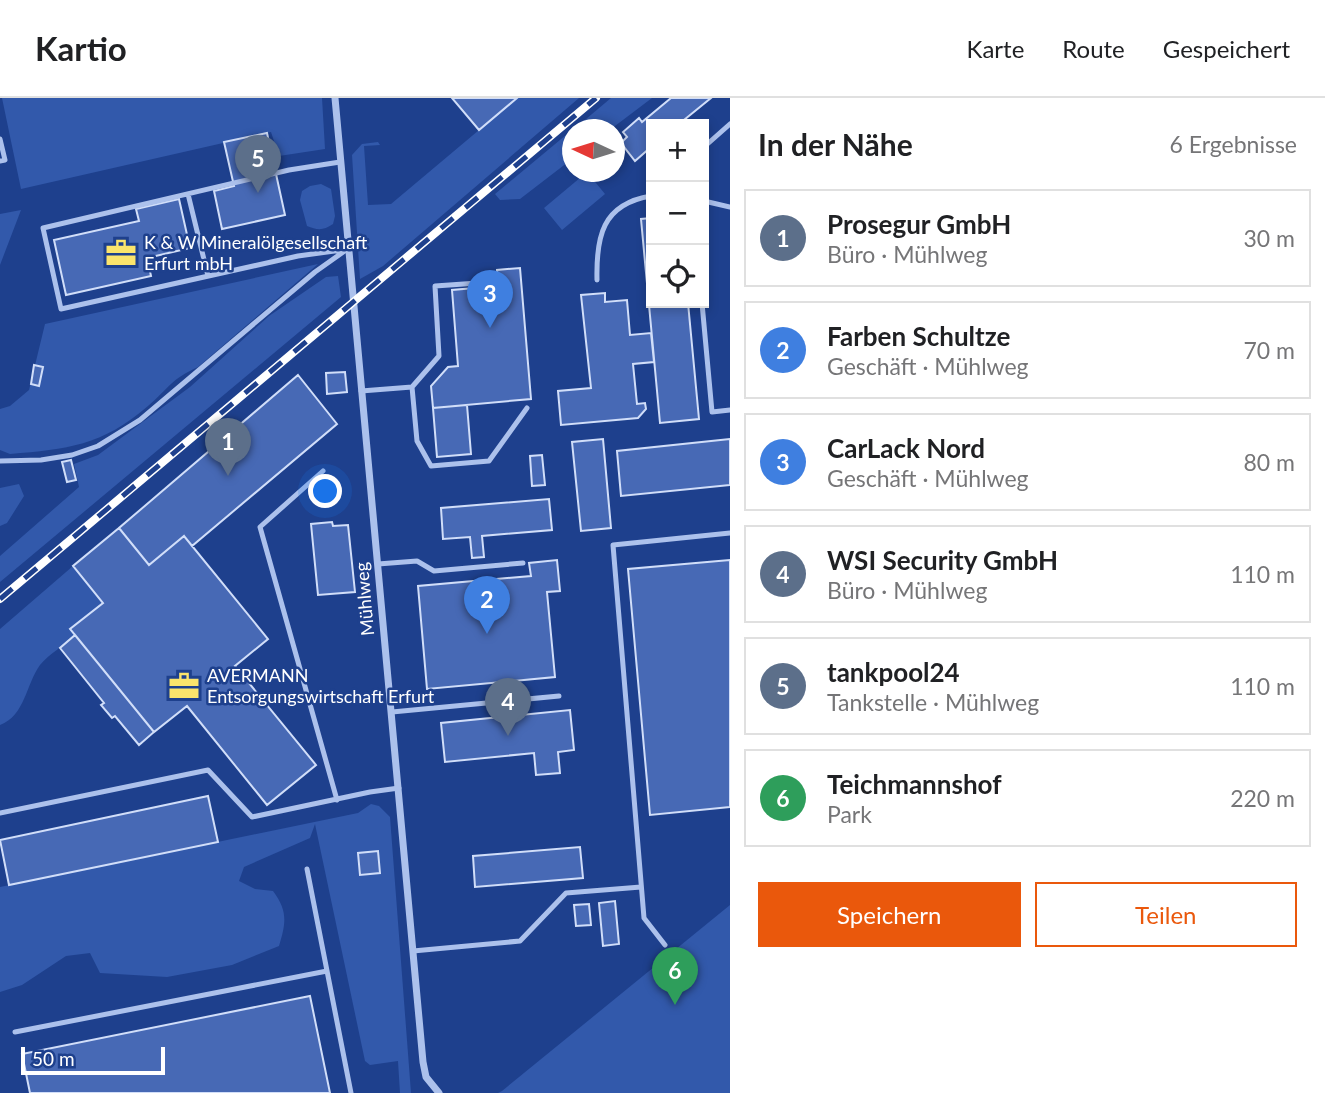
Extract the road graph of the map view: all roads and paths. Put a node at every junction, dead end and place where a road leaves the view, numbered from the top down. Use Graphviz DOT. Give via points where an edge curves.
graph roads {
  1 [pos="335,98"];
  2 [pos="730,124"];
  3 [pos="0,139"];
  4 [pos="709,143"];
  5 [pos="0,161"];
  6 [pos="340,162"];
  7 [pos="188,194"];
  8 [pos="646,197"];
  9 [pos="709,202"];
  10 [pos="730,207"];
  11 [pos="349,249"];
  12 [pos="208,276"];
  13 [pos="597,280"];
  14 [pos="478,283"];
  15 [pos="702,308"];
  16 [pos="412,387"];
  17 [pos="361,391"];
  18 [pos="527,408"];
  19 [pos="730,410"];
  20 [pos="0,461"];
  21 [pos="323,471"];
  22 [pos="730,533"];
  23 [pos="523,563"];
  24 [pos="378,564"];
  25 [pos="559,696"];
  26 [pos="392,712"];
  27 [pos="399,789"];
  28 [pos="337,800"];
  29 [pos="0,813"];
  30 [pos="307,869"];
  31 [pos="641,887"];
  32 [pos="665,945"];
  33 [pos="413,951"];
  34 [pos="327,971"];
  35 [pos="15,1032"];
  36 [pos="351,1093"];
  37 [pos="439,1093"];
  1 -- 6 [label="street, Mühlweg"];
  2 -- 4 [label="lane"];
  3 -- 5 [label="lane" via="5,160"];
  6 -- 7 [label="lane"];
  6 -- 11 [label="street, Mühlweg"];
  7 -- 12 [label="lane"];
  7 -- 12 [label="lane" via="43,228 61,309"];
  8 -- 13 [label="lane" via="618,209 604,225 596,250"];
  9 -- 10 [label="lane"];
  11 -- 12 [label="lane"];
  11 -- 17 [label="street, Mühlweg"];
  11 -- 20 [label="lane" via="315,272 140,420 98,446 41,460"];
  14 -- 16 [label="lane" via="435,286 439,356"];
  15 -- 19 [label="lane" via="712,412"];
  16 -- 17 [label="lane"];
  16 -- 18 [label="lane" via="417,440 430,466 489,461"];
  17 -- 24 [label="street, Mühlweg"];
  21 -- 28 [label="lane" via="260,527"];
  22 -- 31 [label="lane" via="613,545"];
  23 -- 24 [label="lane" via="434,571 417,561"];
  24 -- 26 [label="street, Mühlweg"];
  25 -- 26 [label="lane"];
  26 -- 27 [label="street, Mühlweg"];
  27 -- 28 [label="lane"];
  27 -- 33 [label="street, Mühlweg"];
  28 -- 29 [label="lane" via="251,817 208,770"];
  30 -- 34 [label="lane"];
  31 -- 32 [label="lane" via="644,918"];
  31 -- 33 [label="lane" via="566,893 520,941"];
  33 -- 37 [label="street, Mühlweg" via="423,1062 426,1077"];
  34 -- 35 [label="lane"];
  34 -- 36 [label="lane"];
}
